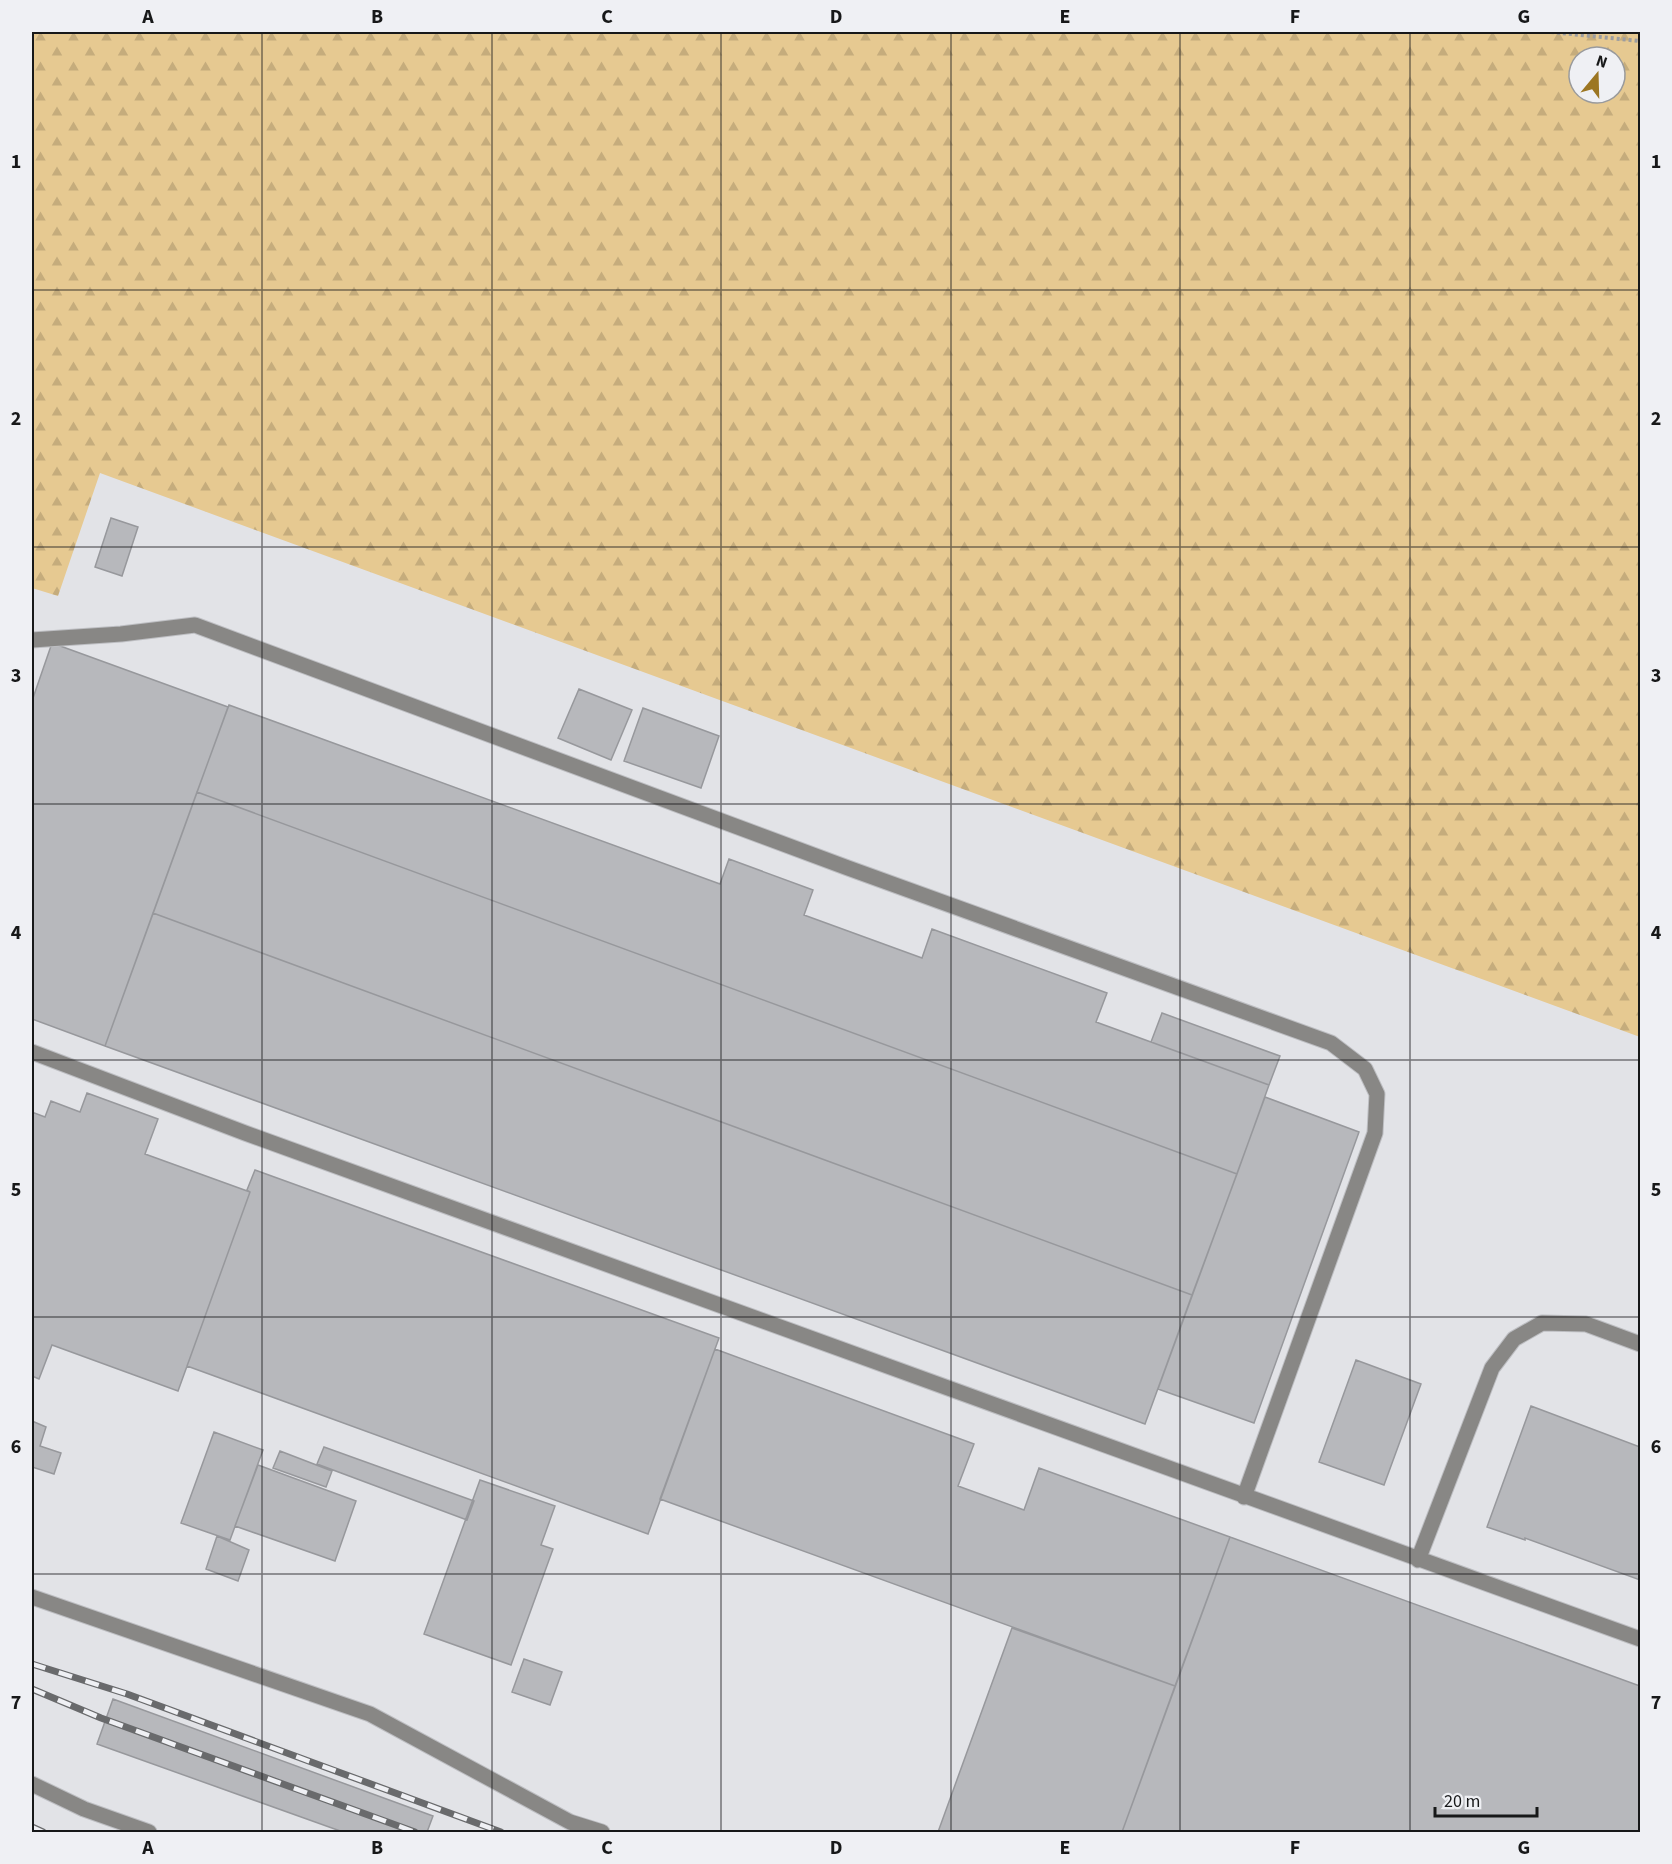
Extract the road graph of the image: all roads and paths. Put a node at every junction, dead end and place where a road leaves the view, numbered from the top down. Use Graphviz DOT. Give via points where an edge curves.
graph roads {
  1 [pos="1551,32"];
  2 [pos="1641,41"];
  3 [pos="32,640"];
  4 [pos="32,1052"];
  5 [pos="1641,1344"];
  6 [pos="1245,1497"];
  7 [pos="1418,1560"];
  8 [pos="32,1597"];
  9 [pos="1641,1639"];
  10 [pos="32,1784"];
  11 [pos="149,1833"];
  12 [pos="602,1833"];
  1 -- 2 [label="path"];
  3 -- 6 [label="lane" via="195,626 1331,1043 1365,1069 1377,1095 1375,1133"];
  4 -- 6 [label="lane"];
  5 -- 7 [label="lane" via="1586,1324 1542,1323 1514,1339 1492,1368"];
  6 -- 7 [label="lane"];
  7 -- 9 [label="lane"];
  8 -- 12 [label="lane" via="370,1714 570,1822"];
  10 -- 11 [label="lane"];
}
